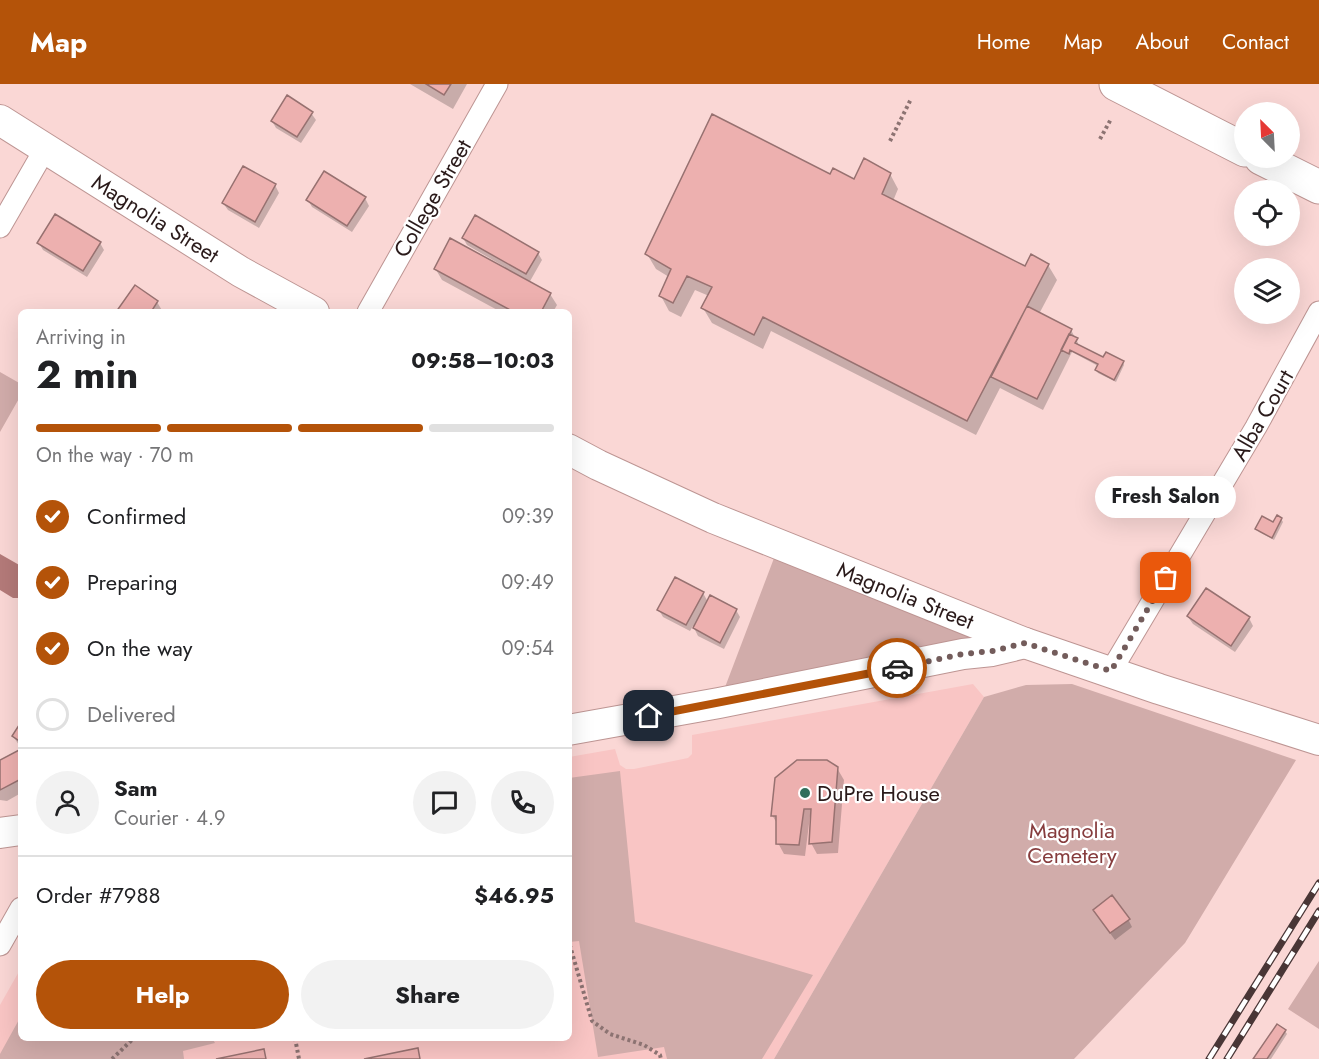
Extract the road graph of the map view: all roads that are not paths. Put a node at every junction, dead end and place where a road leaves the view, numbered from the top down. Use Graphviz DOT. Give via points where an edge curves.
graph roads {
  1 [pos="497,84"];
  2 [pos="1116,84"];
  3 [pos="0,120"];
  4 [pos="1234,144"];
  5 [pos="45,149"];
  6 [pos="1283,168"];
  7 [pos="1318,184"];
  8 [pos="0,227"];
  9 [pos="309,309"];
  10 [pos="370,309"];
  11 [pos="1319,312"];
  12 [pos="572,451"];
  13 [pos="1025,643"];
  14 [pos="1111,671"];
  15 [pos="572,729"];
  16 [pos="1319,740"];
  17 [pos="18,830"];
  18 [pos="0,833"];
  19 [pos="18,913"];
  20 [pos="0,945"];
  1 -- 10 [label="street, College Street"];
  2 -- 4 [label="main road"];
  3 -- 5 [label="street, Magnolia Street"];
  5 -- 8 [label="street"];
  5 -- 9 [label="street, Magnolia Street"];
  6 -- 7 [label="main road"];
  11 -- 14 [label="street, Alba Court" via="1256,427"];
  12 -- 13 [label="street, Magnolia Street" via="713,518"];
  13 -- 14 [label="street, Magnolia Street"];
  13 -- 15 [label="street"];
  14 -- 16 [label="street, Magnolia Street"];
  17 -- 18 [label="street"];
  19 -- 20 [label="street"];
}
